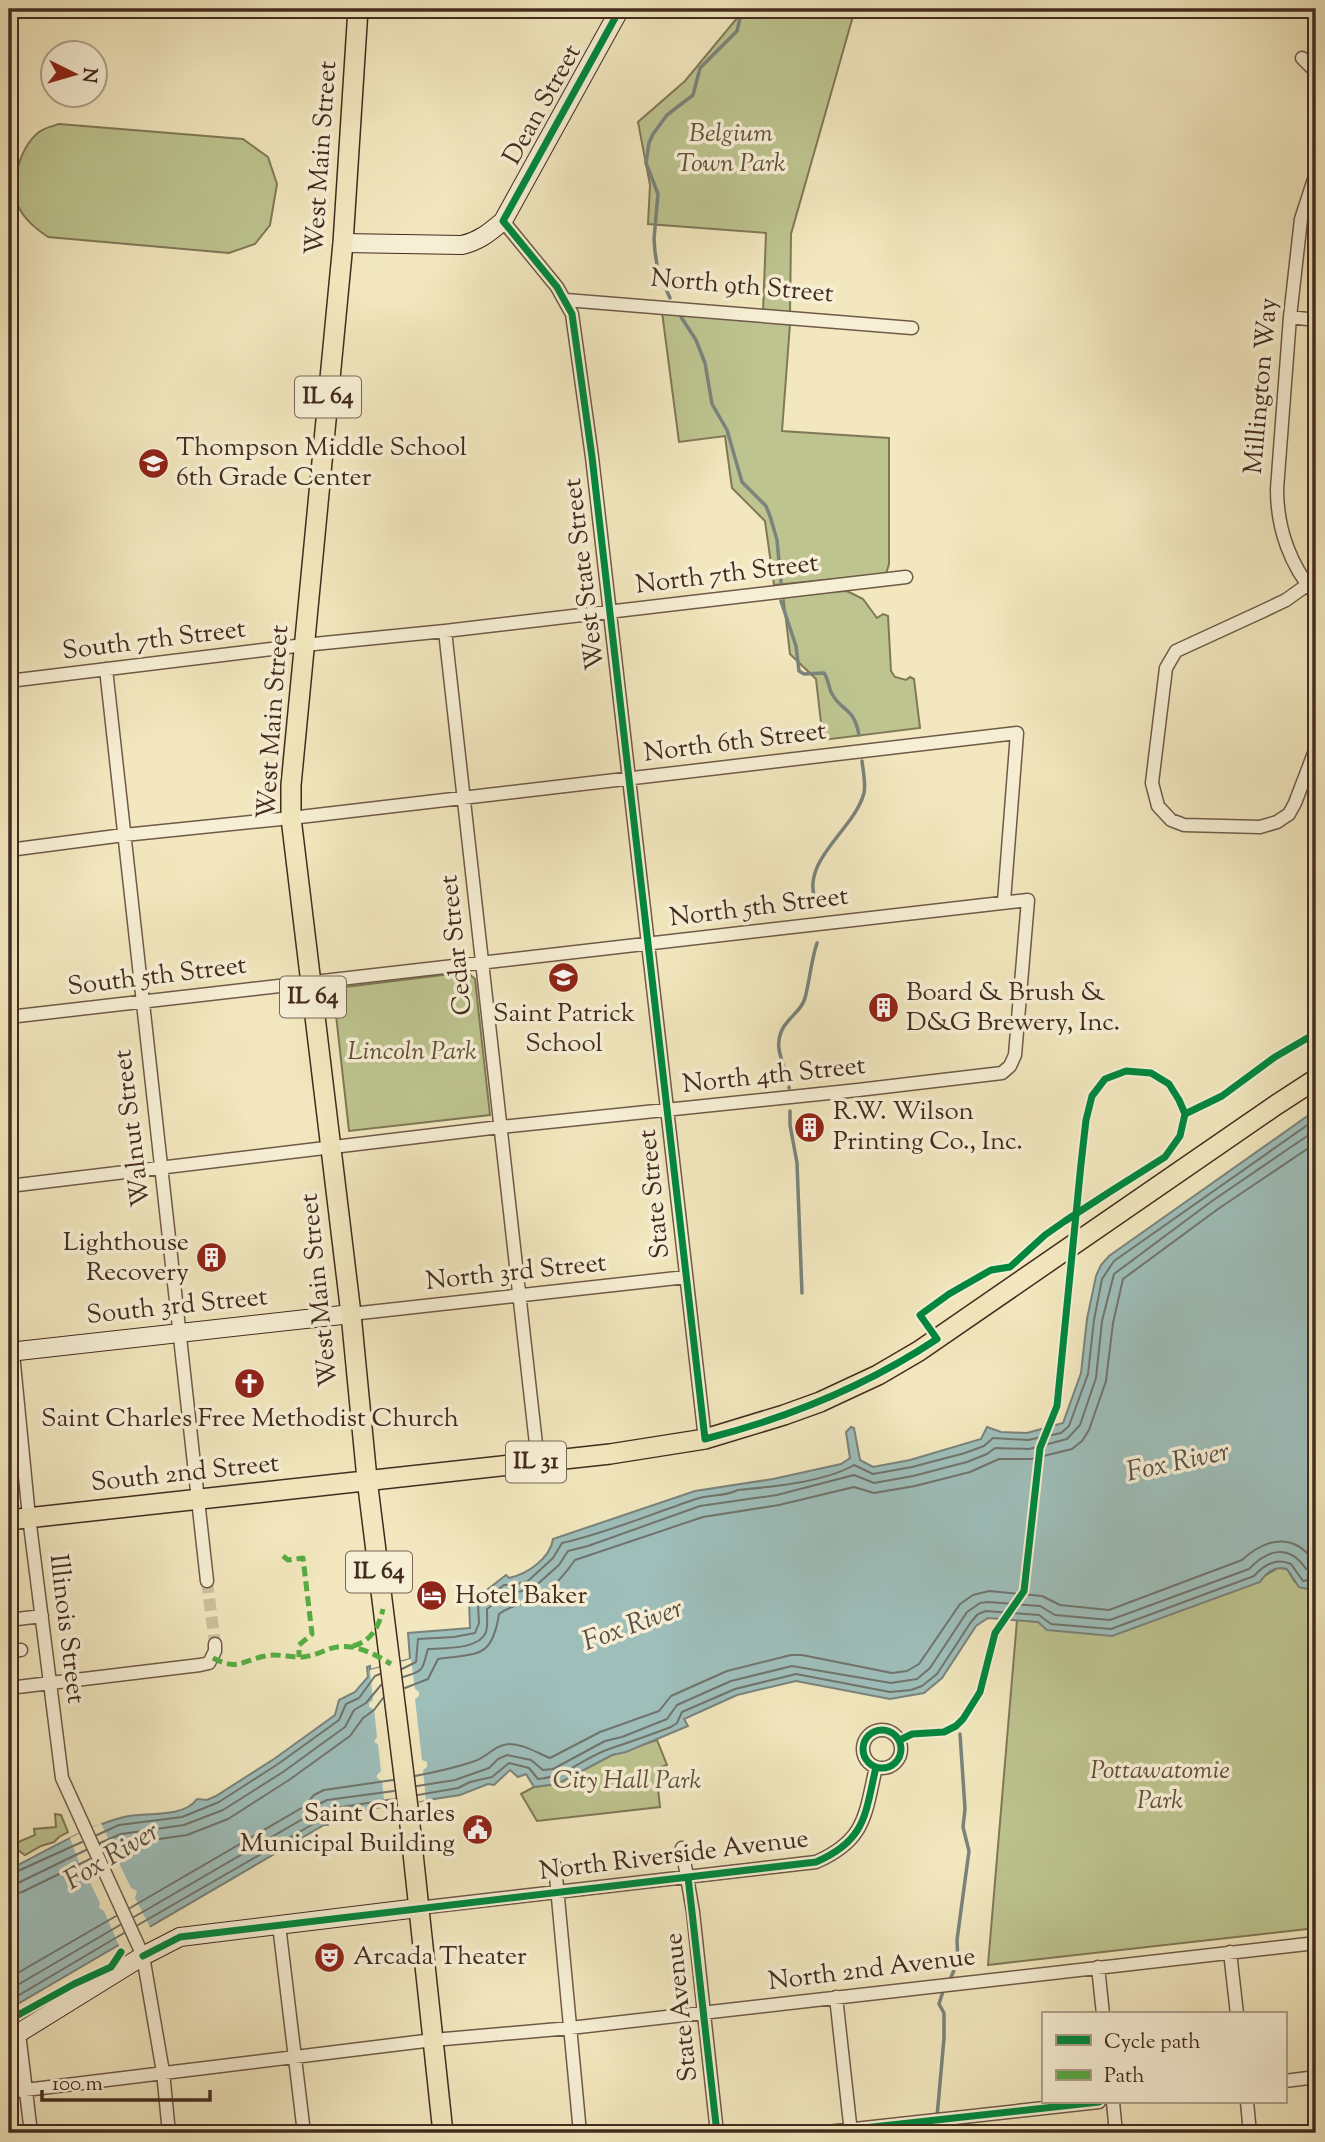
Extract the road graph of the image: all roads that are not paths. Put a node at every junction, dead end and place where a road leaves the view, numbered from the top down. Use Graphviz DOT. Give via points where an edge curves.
graph roads {
  1 [pos="358,9"];
  2 [pos="620,9"];
  3 [pos="1302,58"];
  4 [pos="1316,72"];
  5 [pos="1316,173"];
  6 [pos="503,221"];
  7 [pos="343,243"];
  8 [pos="566,300"];
  9 [pos="1290,317"];
  10 [pos="1316,320"];
  11 [pos="912,328"];
  12 [pos="905,577"];
  13 [pos="1307,584"];
  14 [pos="1316,595"];
  15 [pos="610,612"];
  16 [pos="445,631"];
  17 [pos="304,645"];
  18 [pos="106,669"];
  19 [pos="9,681"];
  20 [pos="1316,748"];
  21 [pos="629,779"];
  22 [pos="463,798"];
  23 [pos="291,817"];
  24 [pos="124,835"];
  25 [pos="9,850"];
  26 [pos="1004,901"];
  27 [pos="648,945"];
  28 [pos="481,963"];
  29 [pos="310,981"];
  30 [pos="141,1002"];
  31 [pos="9,1017"];
  32 [pos="1316,1079"];
  33 [pos="667,1110"];
  34 [pos="500,1127"];
  35 [pos="330,1147"];
  36 [pos="160,1167"];
  37 [pos="9,1186"];
  38 [pos="686,1277"];
  39 [pos="520,1295"];
  40 [pos="9,1313"];
  41 [pos="351,1314"];
  42 [pos="180,1334"];
  43 [pos="11,1352"];
  44 [pos="705,1439"];
  45 [pos="538,1462"];
  46 [pos="367,1479"];
  47 [pos="197,1500"];
  48 [pos="29,1517"];
  49 [pos="9,1520"];
  50 [pos="206,1581"];
  51 [pos="42,1616"];
  52 [pos="9,1620"];
  53 [pos="214,1651"];
  54 [pos="50,1682"];
  55 [pos="9,1688"];
  56 [pos="876,1767"];
  57 [pos="682,1848"];
  58 [pos="555,1866"];
  59 [pos="688,1877"];
  60 [pos="556,1892"];
  61 [pos="418,1908"];
  62 [pos="279,1925"];
  63 [pos="1316,1943"];
  64 [pos="1230,1952"];
  65 [pos="143,1956"];
  66 [pos="1098,1967"];
  67 [pos="836,1997"];
  68 [pos="703,2012"];
  69 [pos="1103,2012"];
  70 [pos="1237,2012"];
  71 [pos="570,2028"];
  72 [pos="14,2036"];
  73 [pos="433,2040"];
  74 [pos="295,2056"];
  75 [pos="163,2072"];
  76 [pos="1316,2077"];
  77 [pos="1286,2081"];
  78 [pos="26,2090"];
  79 [pos="9,2092"];
  80 [pos="1078,2104"];
  81 [pos="1113,2104"];
  82 [pos="1247,2104"];
  83 [pos="851,2131"];
  84 [pos="32,2133"];
  85 [pos="169,2133"];
  86 [pos="304,2133"];
  87 [pos="443,2133"];
  88 [pos="580,2133"];
  89 [pos="717,2133"];
  90 [pos="818,2133"];
  91 [pos="1116,2133"];
  92 [pos="1250,2133"];
  1 -- 7 [label="main road, West Main Street / IL 64"];
  2 -- 6 [label="street, Dean Street"];
  3 -- 4 [label="street"];
  5 -- 9 [label="street, Millington Way" via="1301,219"];
  6 -- 7 [label="street" via="475,242 461,245"];
  6 -- 8 [label="street, West State Street"];
  7 -- 17 [label="main road, West Main Street / IL 64"];
  8 -- 11 [label="street, North 9th Street"];
  8 -- 15 [label="street, West State Street" via="576,333"];
  9 -- 10 [label="street"];
  9 -- 13 [label="street, Millington Way" via="1277,507 1286,545"];
  12 -- 15 [label="street, North 7th Street"];
  13 -- 14 [label="street, Millington Way"];
  13 -- 20 [label="street" via="1286,600 1171,657 1153,772 1155,801 1166,816 1184,825 1270,825 1284,818 1295,803"];
  15 -- 16 [label="street, North 7th Street"];
  15 -- 21 [label="street, West State Street"];
  16 -- 17 [label="street, North 7th Street"];
  16 -- 22 [label="street, Cedar Street"];
  17 -- 18 [label="street, South 7th Street"];
  17 -- 23 [label="main road, West Main Street / IL 64"];
  18 -- 19 [label="street, South 7th Street"];
  18 -- 24 [label="street, Walnut Street"];
  21 -- 22 [label="street, North 6th Street"];
  21 -- 26 [label="street, North 6th Street" via="1017,733"];
  21 -- 27 [label="street, West State Street"];
  22 -- 23 [label="street, North 6th Street"];
  22 -- 28 [label="street, Cedar Street"];
  23 -- 24 [label="street, North 6th Street"];
  23 -- 29 [label="main road, West Main Street / IL 64"];
  24 -- 25 [label="street, North 6th Street"];
  24 -- 30 [label="street, Walnut Street"];
  26 -- 27 [label="street, North 5th Street"];
  26 -- 33 [label="street, North 4th Street" via="1028,900 1015,1055 1002,1073"];
  27 -- 28 [label="street, North 5th Street"];
  27 -- 33 [label="street, State Street"];
  28 -- 29 [label="street, North 5th Street"];
  28 -- 34 [label="street, Cedar Street"];
  29 -- 30 [label="street, South 5th Street"];
  29 -- 35 [label="main road, West Main Street / IL 64"];
  30 -- 31 [label="street, South 5th Street"];
  30 -- 36 [label="street, Walnut Street"];
  32 -- 44 [label="main road, IL 31" via="898,1364 820,1402"];
  33 -- 34 [label="street, North 4th Street"];
  33 -- 38 [label="street, State Street"];
  34 -- 35 [label="street, North 4th Street"];
  34 -- 39 [label="street, Cedar Street"];
  35 -- 36 [label="street, North 4th Street"];
  35 -- 41 [label="main road, West Main Street / IL 64"];
  36 -- 37 [label="street, North 4th Street"];
  36 -- 42 [label="street, Walnut Street"];
  38 -- 39 [label="street, North 3rd Street"];
  38 -- 44 [label="street, State Street"];
  39 -- 41 [label="street, North 3rd Street"];
  39 -- 45 [label="street, Cedar Street"];
  40 -- 43 [label="street, Illinois Street"];
  41 -- 42 [label="street, South 3rd Street"];
  41 -- 46 [label="main road, West Main Street / IL 64"];
  42 -- 43 [label="street, South 3rd Street"];
  42 -- 47 [label="street, Walnut Street"];
  43 -- 48 [label="street, Illinois Street"];
  44 -- 45 [label="main road, IL 31"];
  45 -- 46 [label="main road, IL 31"];
  46 -- 47 [label="main road, South 2nd Street / IL 31"];
  46 -- 61 [label="main road, IL 64"];
  47 -- 48 [label="main road, South 2nd Street / IL 31"];
  47 -- 50 [label="street, Walnut Street"];
  48 -- 49 [label="main road, South 2nd Street / IL 31"];
  48 -- 51 [label="street, Illinois Street"];
  51 -- 52 [label="street"];
  51 -- 54 [label="street, Illinois Street"];
  53 -- 54 [label="street" via="209,1663 200,1665"];
  54 -- 55 [label="street"];
  54 -- 65 [label="street, Illinois Street" via="62,1778"];
  56 -- 59 [label="street, North Riverside Avenue" via="864,1820 837,1853 816,1862"];
  57 -- 59 [label="street, State Avenue"];
  58 -- 60 [label="street"];
  59 -- 60 [label="street, North Riverside Avenue"];
  59 -- 68 [label="street, State Avenue"];
  60 -- 61 [label="street, North Riverside Avenue"];
  60 -- 71 [label="street"];
  61 -- 62 [label="street"];
  61 -- 73 [label="main road, IL 64"];
  62 -- 65 [label="street" via="180,1937"];
  62 -- 74 [label="street"];
  63 -- 64 [label="street, North 2nd Avenue"];
  64 -- 66 [label="street, North 2nd Avenue"];
  64 -- 70 [label="street"];
  65 -- 72 [label="street"];
  65 -- 75 [label="street, Illinois Street"];
  66 -- 67 [label="street, North 2nd Avenue"];
  66 -- 69 [label="street"];
  67 -- 68 [label="street, North 2nd Avenue"];
  67 -- 83 [label="street"];
  68 -- 71 [label="street, North 2nd Avenue"];
  68 -- 89 [label="street, State Avenue"];
  71 -- 73 [label="street, North 2nd Avenue"];
  71 -- 88 [label="street"];
  72 -- 78 [label="street"];
  73 -- 74 [label="street, North 2nd Avenue"];
  73 -- 87 [label="main road, IL 64"];
  74 -- 75 [label="street, North 2nd Avenue"];
  74 -- 86 [label="street"];
  75 -- 78 [label="street, North 2nd Avenue"];
  75 -- 85 [label="street, Illinois Street"];
  76 -- 77 [label="street"];
  78 -- 79 [label="street, North 2nd Avenue"];
  78 -- 84 [label="street"];
  80 -- 83 [label="street"];
  81 -- 91 [label="street"];
  82 -- 92 [label="street"];
  83 -- 90 [label="street"];
}
